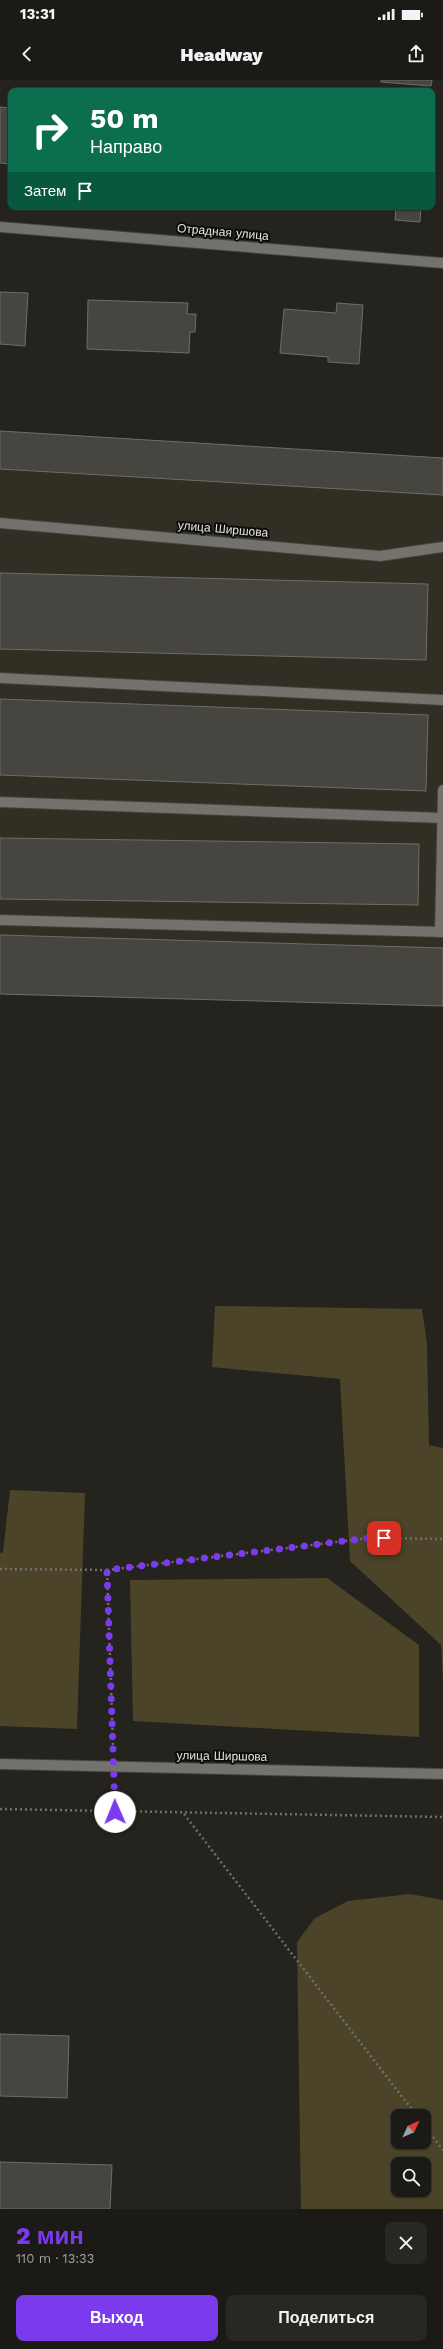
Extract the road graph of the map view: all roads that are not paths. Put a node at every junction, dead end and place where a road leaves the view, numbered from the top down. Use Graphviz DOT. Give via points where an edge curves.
graph roads {
  1 [pos="0,227"];
  2 [pos="443,263"];
  3 [pos="0,523"];
  4 [pos="443,547"];
  5 [pos="0,678"];
  6 [pos="443,700"];
  7 [pos="443,790"];
  8 [pos="0,802"];
  9 [pos="443,818"];
  10 [pos="0,920"];
  11 [pos="441,932"];
  12 [pos="0,1764"];
  13 [pos="443,1774"];
  1 -- 2 [label="street, Отрадная улица"];
  3 -- 4 [label="street, улица Ширшова" via="380,556"];
  5 -- 6 [label="street"];
  7 -- 9 [label="street"];
  8 -- 9 [label="street"];
  9 -- 11 [label="street"];
  10 -- 11 [label="street"];
  12 -- 13 [label="street, улица Ширшова"];
}
